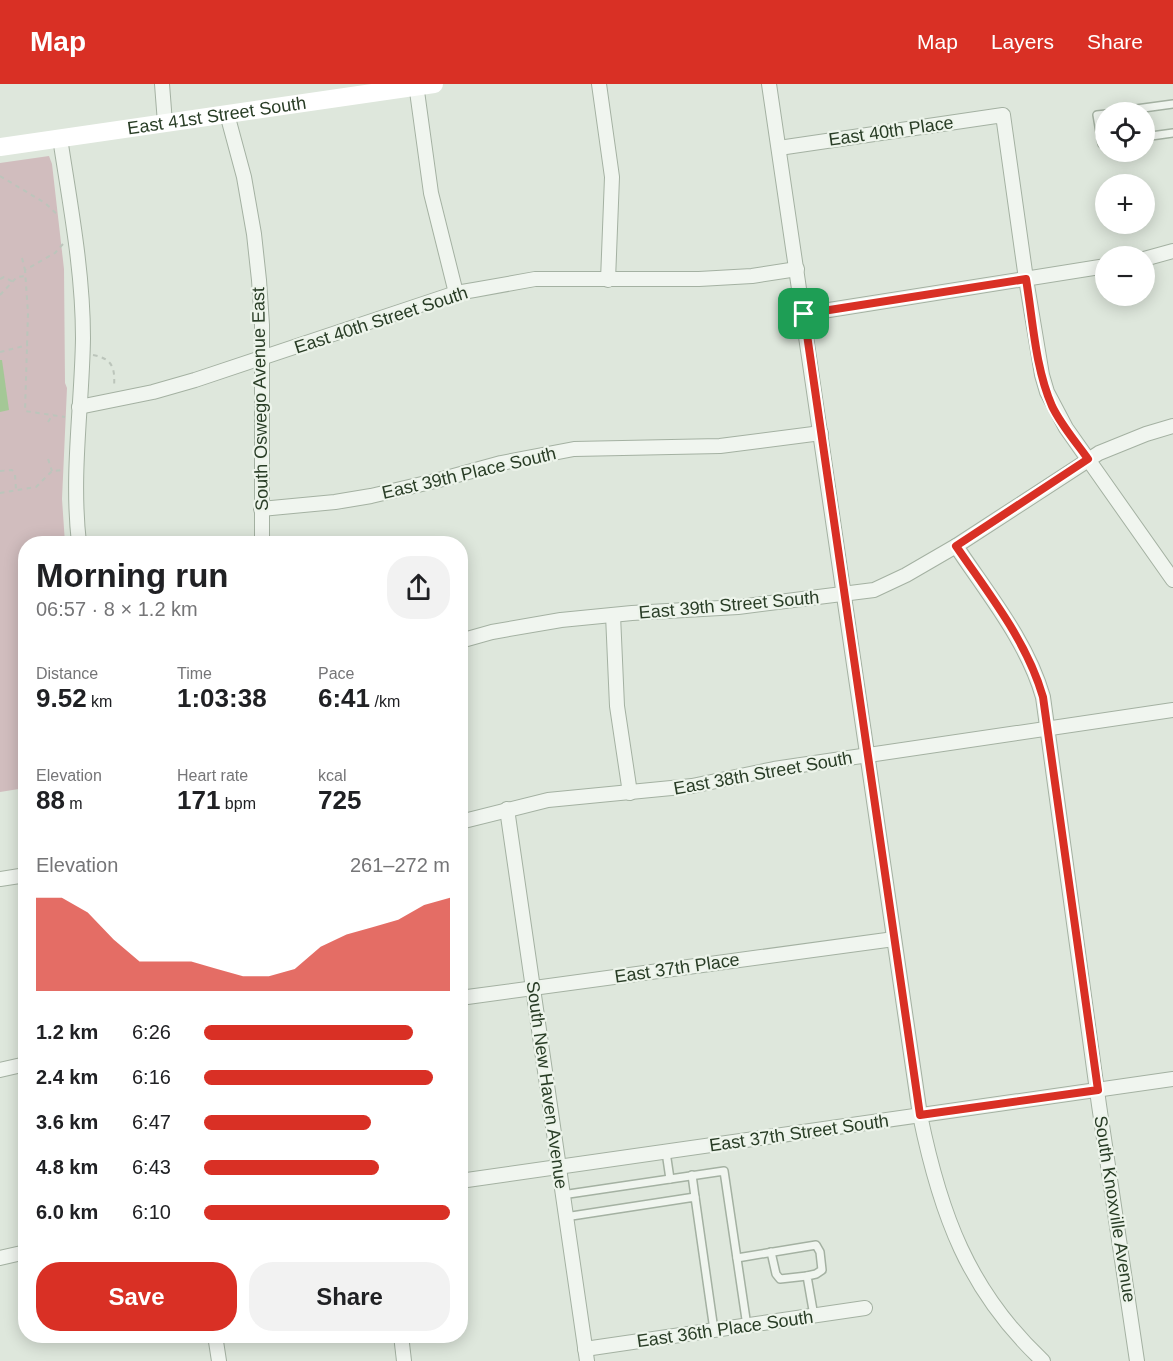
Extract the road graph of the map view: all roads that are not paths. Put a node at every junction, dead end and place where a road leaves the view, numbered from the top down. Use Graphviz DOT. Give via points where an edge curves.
graph roads {
  1 [pos="162,84"];
  2 [pos="599,84"];
  3 [pos="770,84"];
  4 [pos="422,85"];
  5 [pos="1173,104"];
  6 [pos="1155,106"];
  7 [pos="227,114"];
  8 [pos="165,123"];
  9 [pos="1173,133"];
  10 [pos="1155,135"];
  11 [pos="60,138"];
  12 [pos="0,147"];
  13 [pos="779,148"];
  14 [pos="1173,251"];
  15 [pos="1155,256"];
  16 [pos="1095,268"];
  17 [pos="797,270"];
  18 [pos="1026,279"];
  19 [pos="608,280"];
  20 [pos="456,293"];
  21 [pos="804,314"];
  22 [pos="261,357"];
  23 [pos="80,407"];
  24 [pos="1173,426"];
  25 [pos="821,433"];
  26 [pos="1088,459"];
  27 [pos="261,509"];
  28 [pos="78,536"];
  29 [pos="262,536"];
  30 [pos="956,546"];
  31 [pos="1173,580"];
  32 [pos="845,594"];
  33 [pos="613,615"];
  34 [pos="468,639"];
  35 [pos="1173,710"];
  36 [pos="1046,728"];
  37 [pos="868,755"];
  38 [pos="630,793"];
  39 [pos="507,809"];
  40 [pos="468,820"];
  41 [pos="18,876"];
  42 [pos="0,879"];
  43 [pos="894,939"];
  44 [pos="534,987"];
  45 [pos="468,997"];
  46 [pos="18,1066"];
  47 [pos="0,1070"];
  48 [pos="1173,1079"];
  49 [pos="1098,1090"];
  50 [pos="920,1115"];
  51 [pos="666,1152"];
  52 [pos="558,1167"];
  53 [pos="692,1175"];
  54 [pos="670,1179"];
  55 [pos="468,1180"];
  56 [pos="562,1195"];
  57 [pos="695,1197"];
  58 [pos="565,1216"];
  59 [pos="771,1252"];
  60 [pos="18,1254"];
  61 [pos="0,1258"];
  62 [pos="737,1258"];
  63 [pos="807,1276"];
  64 [pos="865,1308"];
  65 [pos="814,1316"];
  66 [pos="747,1326"];
  67 [pos="714,1330"];
  68 [pos="216,1343"];
  69 [pos="402,1343"];
  70 [pos="586,1355"];
  71 [pos="219,1361"];
  72 [pos="404,1361"];
  73 [pos="1043,1361"];
  74 [pos="1137,1361"];
  1 -- 8 [label="street"];
  2 -- 19 [label="street" via="612,177"];
  3 -- 13 [label="street"];
  4 -- 7 [label="main road, East 41st Street South"];
  4 -- 20 [label="street" via="431,194"];
  5 -- 6 [label="lane"];
  7 -- 8 [label="main road, East 41st Street South"];
  7 -- 22 [label="street, South Oswego Avenue East" via="254,234"];
  8 -- 11 [label="main road, East 41st Street South"];
  9 -- 10 [label="lane"];
  11 -- 12 [label="main road, East 41st Street South"];
  11 -- 23 [label="street" via="80,274"];
  13 -- 17 [label="street"];
  13 -- 18 [label="street, East 40th Place" via="1003,115"];
  14 -- 15 [label="street"];
  16 -- 18 [label="street"];
  17 -- 19 [label="street, East 40th Street South" via="703,279"];
  17 -- 21 [label="street"];
  18 -- 21 [label="street"];
  18 -- 26 [label="street" via="1047,392"];
  19 -- 20 [label="street, East 40th Street South" via="536,279"];
  20 -- 22 [label="street, East 40th Street South"];
  21 -- 25 [label="street"];
  22 -- 23 [label="street, East 40th Street South" via="195,380"];
  22 -- 27 [label="street, South Oswego Avenue East"];
  23 -- 28 [label="street" via="75,502"];
  24 -- 26 [label="street, East 39th Street South"];
  25 -- 27 [label="street, East 39th Place South" via="720,446 564,450 371,496"];
  25 -- 32 [label="street"];
  26 -- 30 [label="street, East 39th Street South"];
  26 -- 31 [label="street"];
  27 -- 29 [label="street, South Oswego Avenue East"];
  30 -- 32 [label="street, East 39th Street South" via="885,586"];
  30 -- 36 [label="street, South Knoxville Avenue" via="1030,660 1043,697"];
  32 -- 33 [label="street, East 39th Street South" via="738,607"];
  32 -- 37 [label="street"];
  33 -- 34 [label="street, East 39th Street South" via="526,626"];
  33 -- 38 [label="street" via="617,706"];
  35 -- 36 [label="street, East 38th Street South"];
  36 -- 37 [label="street, East 38th Street South"];
  36 -- 49 [label="street, South Knoxville Avenue"];
  37 -- 38 [label="street, East 38th Street South"];
  37 -- 43 [label="street"];
  38 -- 39 [label="street, East 38th Street South" via="548,800"];
  39 -- 40 [label="street, East 38th Street South"];
  39 -- 44 [label="street, South New Haven Avenue"];
  41 -- 42 [label="street"];
  43 -- 44 [label="street, East 37th Place"];
  43 -- 50 [label="street"];
  44 -- 45 [label="street, East 37th Place"];
  44 -- 52 [label="street, South New Haven Avenue"];
  46 -- 47 [label="street"];
  48 -- 49 [label="street, East 37th Street South"];
  49 -- 50 [label="street, East 37th Street South"];
  49 -- 74 [label="street, South Knoxville Avenue"];
  50 -- 51 [label="street, East 37th Street South"];
  50 -- 73 [label="street" via="932,1171 956,1239 1001,1316"];
  51 -- 52 [label="street, East 37th Street South"];
  51 -- 54 [label="lane"];
  52 -- 55 [label="street, East 37th Street South"];
  52 -- 56 [label="street, South New Haven Avenue"];
  53 -- 54 [label="lane"];
  53 -- 57 [label="lane"];
  53 -- 62 [label="lane" via="724,1171"];
  54 -- 56 [label="lane"];
  56 -- 58 [label="street, South New Haven Avenue"];
  57 -- 58 [label="lane"];
  57 -- 67 [label="lane"];
  58 -- 70 [label="street, South New Haven Avenue"];
  59 -- 62 [label="lane"];
  59 -- 63 [label="lane" via="780,1279"];
  59 -- 63 [label="lane" via="816,1245 822,1270"];
  60 -- 61 [label="street"];
  62 -- 66 [label="lane"];
  63 -- 65 [label="lane"];
  64 -- 65 [label="street, East 36th Place South"];
  65 -- 66 [label="street, East 36th Place South"];
  66 -- 67 [label="street, East 36th Place South"];
  67 -- 70 [label="street, East 36th Place South"];
  68 -- 71 [label="street"];
  69 -- 72 [label="street"];
}
